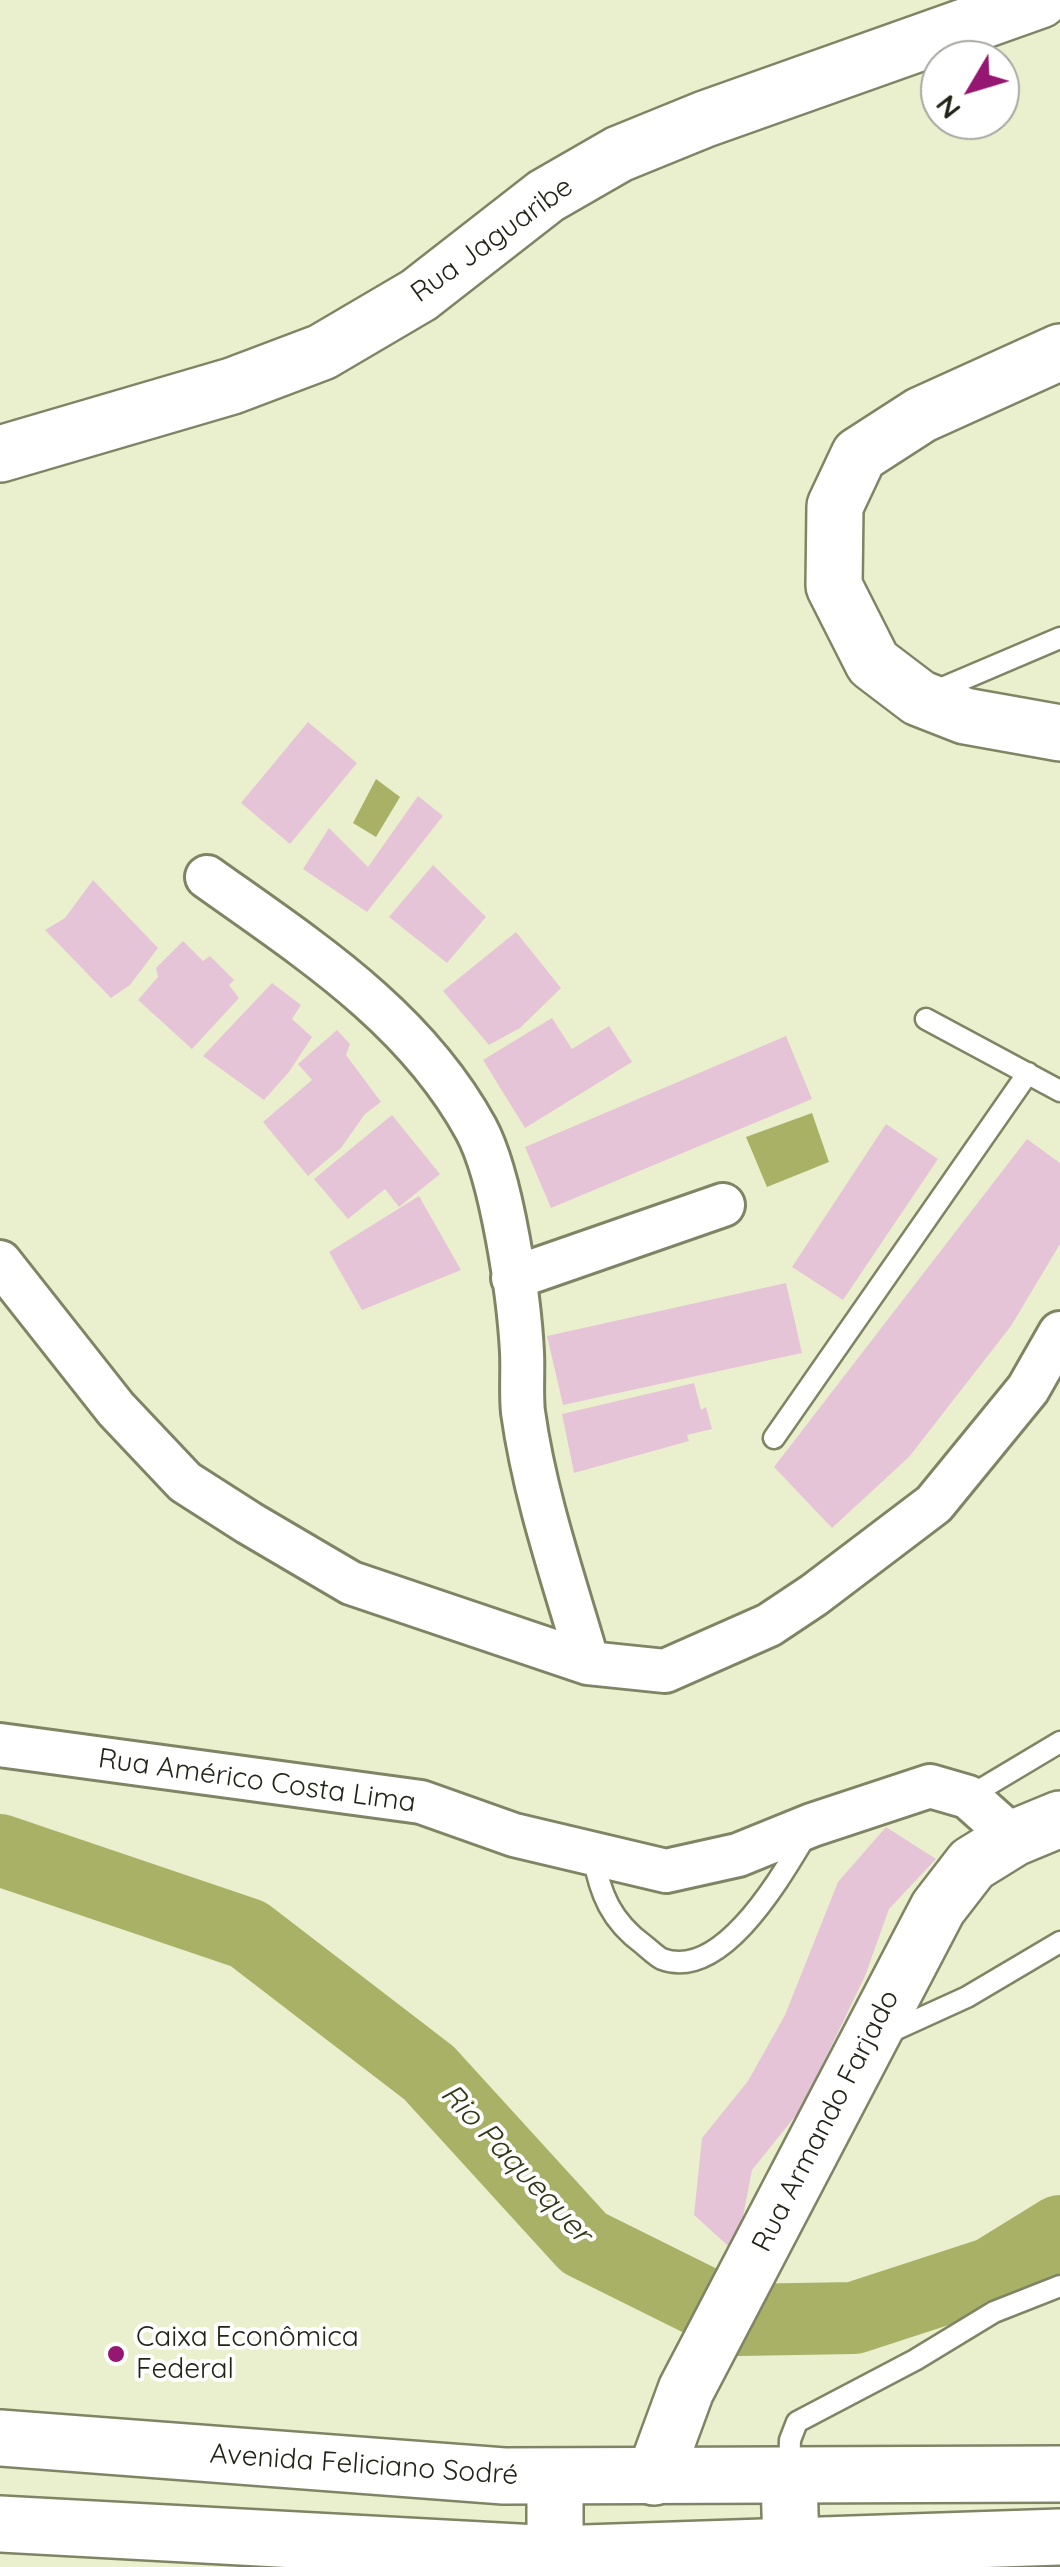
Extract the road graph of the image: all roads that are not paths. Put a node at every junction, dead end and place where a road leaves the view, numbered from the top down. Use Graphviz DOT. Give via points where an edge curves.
graph roads {
  1 [pos="1015,5"];
  2 [pos="1060,352"];
  3 [pos="0,454"];
  4 [pos="1060,638"];
  5 [pos="919,698"];
  6 [pos="1060,733"];
  7 [pos="207,876"];
  8 [pos="926,1018"];
  9 [pos="1028,1074"];
  10 [pos="1060,1091"];
  11 [pos="723,1204"];
  12 [pos="0,1262"];
  13 [pos="513,1278"];
  14 [pos="1060,1333"];
  15 [pos="774,1438"];
  16 [pos="588,1662"];
  17 [pos="1060,1742"];
  18 [pos="0,1746"];
  19 [pos="968,1797"];
  20 [pos="812,1825"];
  21 [pos="1037,1828"];
  22 [pos="593,1855"];
  23 [pos="1060,1942"];
  24 [pos="868,2042"];
  25 [pos="1060,2286"];
  26 [pos="0,2438"];
  27 [pos="1060,2474"];
  28 [pos="790,2476"];
  29 [pos="654,2477"];
  30 [pos="555,2478"];
  31 [pos="0,2524"];
  32 [pos="1060,2537"];
  33 [pos="790,2557"];
  34 [pos="557,2561"];
  1 -- 3 [label="street, Rua Jaguaribe" via="619,154 546,196 419,295 322,352 232,386"];
  2 -- 5 [label="street" via="921,415 859,455 835,506 834,586 873,662"];
  4 -- 5 [label="lane"];
  5 -- 6 [label="street" via="965,716"];
  7 -- 13 [label="street" via="342,973 441,1076 478,1131"];
  8 -- 9 [label="lane"];
  9 -- 10 [label="lane"];
  9 -- 15 [label="lane"];
  11 -- 13 [label="street"];
  12 -- 16 [label="street" via="116,1409 185,1482 351,1583"];
  13 -- 16 [label="street" via="523,1410 540,1501"];
  14 -- 16 [label="street" via="1028,1390 934,1504 814,1595 729,1645 665,1672"];
  17 -- 19 [label="lane"];
  18 -- 22 [label="street, Rua Américo Costa Lima" via="420,1802"];
  19 -- 20 [label="street, Rua Américo Costa Lima" via="930,1786"];
  19 -- 21 [label="street"];
  20 -- 22 [label="street, Rua Américo Costa Lima" via="738,1855 666,1871"];
  20 -- 22 [label="lane" via="748,1918 718,1951 692,1960 662,1959 611,1916"];
  21 -- 24 [label="street, Rua Armando Farjado" via="972,1864 938,1908"];
  23 -- 24 [label="lane" via="967,1997"];
  24 -- 29 [label="street, Rua Armando Farjado" via="686,2390"];
  25 -- 28 [label="lane" via="994,2312 797,2422"];
  26 -- 30 [label="street, Avenida Feliciano Sodré"];
  27 -- 28 [label="street, Avenida Feliciano Sodré"];
  28 -- 29 [label="street, Avenida Feliciano Sodré"];
  28 -- 33 [label="street"];
  29 -- 30 [label="street, Avenida Feliciano Sodré"];
  30 -- 34 [label="street"];
  31 -- 34 [label="street"];
  32 -- 33 [label="street"];
  33 -- 34 [label="street"];
}
